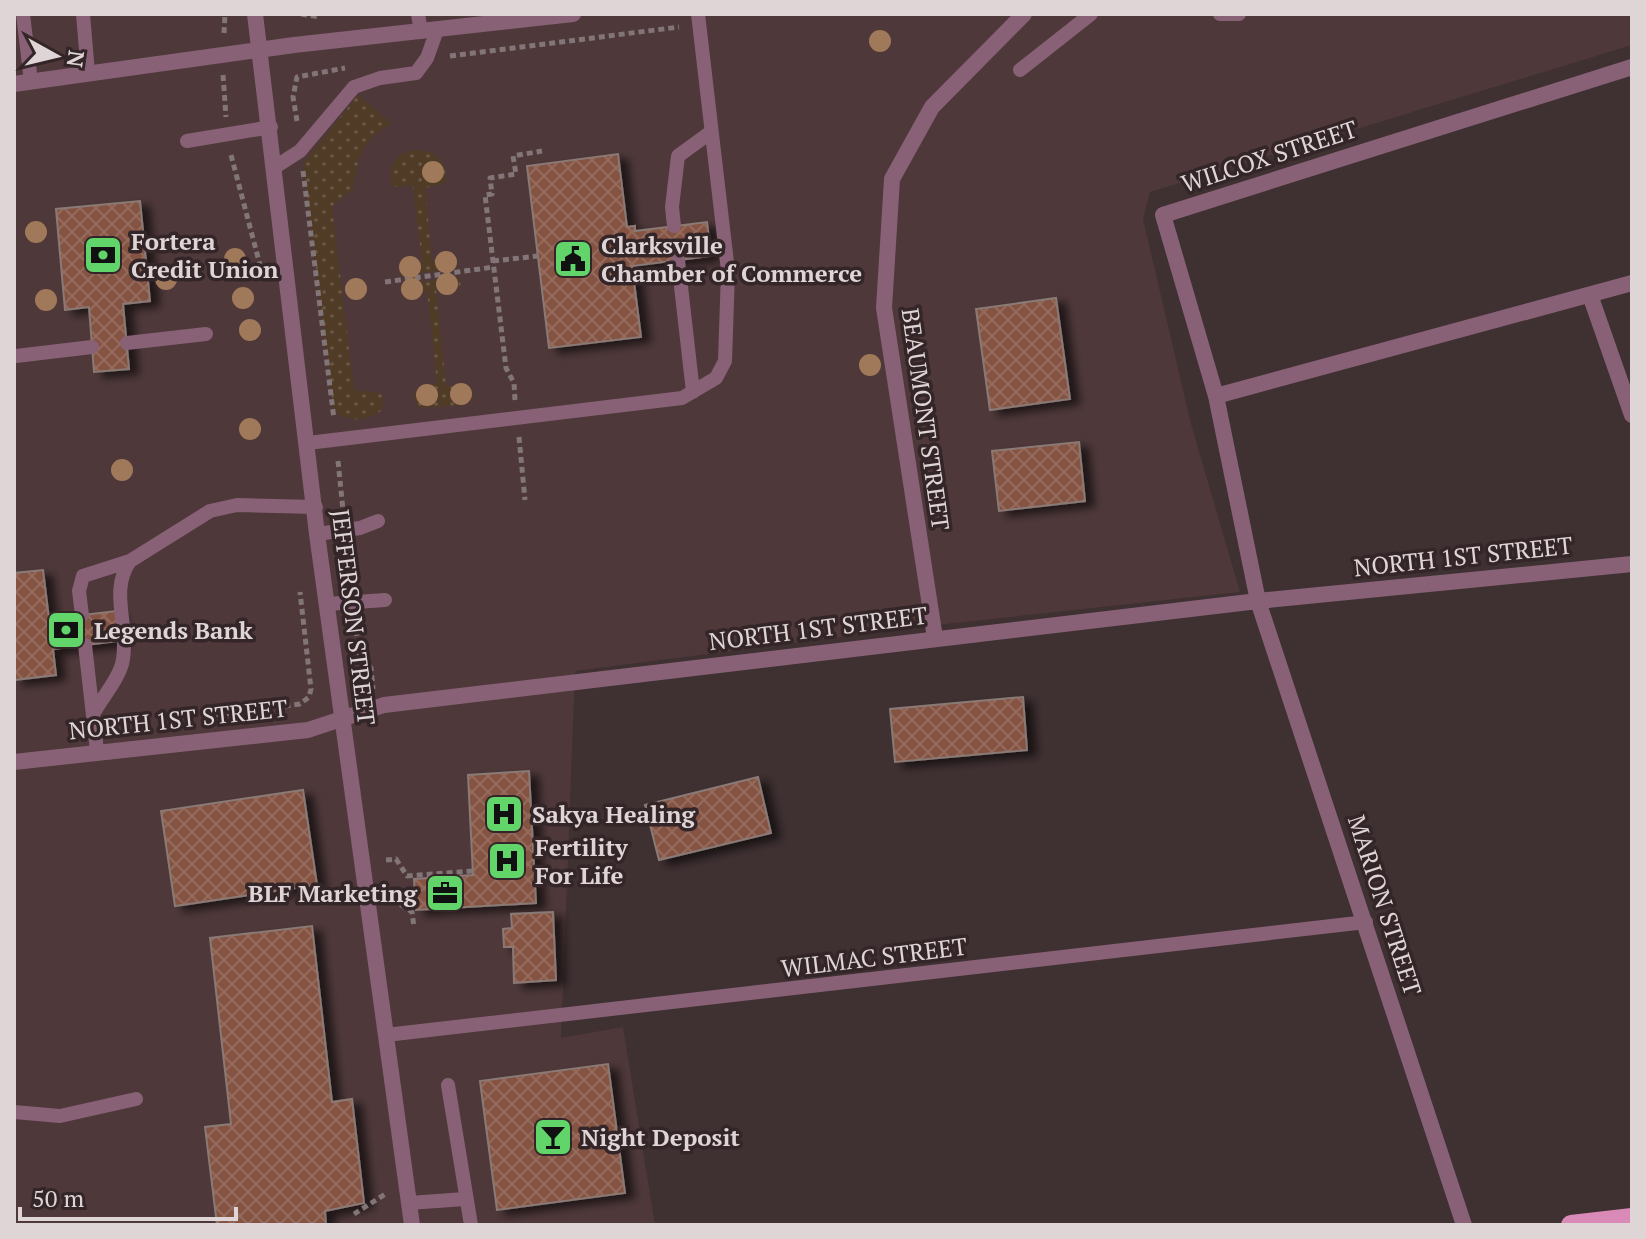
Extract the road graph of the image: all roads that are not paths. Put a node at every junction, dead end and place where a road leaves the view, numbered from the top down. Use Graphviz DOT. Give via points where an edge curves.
graph roads {
  1 [pos="23,14"];
  2 [pos="83,14"];
  3 [pos="255,14"];
  4 [pos="418,14"];
  5 [pos="573,14"];
  6 [pos="1024,14"];
  7 [pos="1091,14"];
  8 [pos="1220,14"];
  9 [pos="1239,14"];
  10 [pos="699,19"];
  11 [pos="429,31"];
  12 [pos="259,50"];
  13 [pos="1632,67"];
  14 [pos="1020,70"];
  15 [pos="88,73"];
  16 [pos="22,83"];
  17 [pos="271,127"];
  18 [pos="711,132"];
  19 [pos="187,141"];
  20 [pos="275,167"];
  21 [pos="674,226"];
  22 [pos="678,260"];
  23 [pos="1632,283"];
  24 [pos="1590,295"];
  25 [pos="206,334"];
  26 [pos="127,343"];
  27 [pos="92,347"];
  28 [pos="16,356"];
  29 [pos="693,392"];
  30 [pos="1216,396"];
  31 [pos="1632,415"];
  32 [pos="308,443"];
  33 [pos="316,507"];
  34 [pos="378,521"];
  35 [pos="317,534"];
  36 [pos="130,561"];
  37 [pos="1632,564"];
  38 [pos="385,600"];
  39 [pos="1258,601"];
  40 [pos="327,604"];
  41 [pos="82,615"];
  42 [pos="935,638"];
  43 [pos="85,645"];
  44 [pos="93,714"];
  45 [pos="343,720"];
  46 [pos="97,751"];
  47 [pos="14,762"];
  48 [pos="1366,922"];
  49 [pos="386,1035"];
  50 [pos="448,1085"];
  51 [pos="136,1099"];
  52 [pos="14,1112"];
  53 [pos="465,1199"];
  54 [pos="409,1203"];
  55 [pos="1632,1218"];
  56 [pos="412,1225"];
  57 [pos="471,1225"];
  58 [pos="1464,1225"];
  59 [pos="1571,1225"];
  1 -- 16 [label="lane"];
  2 -- 15 [label="lane"];
  3 -- 12 [label="street, JEFFERSON STREET"];
  4 -- 11 [label="lane"];
  5 -- 11 [label="street"];
  6 -- 42 [label="street, BEAUMONT STREET" via="932,107 892,179 884,308"];
  7 -- 14 [label="lane"];
  8 -- 9 [label="lane"];
  10 -- 18 [label="lane"];
  11 -- 12 [label="street"];
  11 -- 20 [label="lane" via="427,58 416,73 354,87 300,151"];
  12 -- 15 [label="street"];
  12 -- 17 [label="street, JEFFERSON STREET"];
  13 -- 30 [label="street, WILCOX STREET" via="1163,215"];
  15 -- 16 [label="street"];
  17 -- 19 [label="lane"];
  17 -- 20 [label="street, JEFFERSON STREET"];
  18 -- 21 [label="lane" via="678,156"];
  18 -- 29 [label="lane" via="728,271 725,361 716,378"];
  20 -- 32 [label="street, JEFFERSON STREET"];
  22 -- 29 [label="lane"];
  23 -- 24 [label="street"];
  24 -- 30 [label="street"];
  24 -- 31 [label="street"];
  25 -- 26 [label="lane"];
  27 -- 28 [label="lane"];
  29 -- 32 [label="lane" via="682,398"];
  30 -- 39 [label="street, WILCOX STREET"];
  32 -- 33 [label="street, JEFFERSON STREET"];
  33 -- 35 [label="street, JEFFERSON STREET"];
  33 -- 36 [label="lane" via="237,505 210,511"];
  34 -- 35 [label="lane"];
  35 -- 40 [label="street, JEFFERSON STREET"];
  36 -- 41 [label="lane" via="83,576"];
  36 -- 44 [label="lane" via="122,572 119,599 123,660"];
  37 -- 39 [label="street, NORTH 1ST STREET"];
  38 -- 40 [label="lane"];
  39 -- 42 [label="street, NORTH 1ST STREET"];
  39 -- 48 [label="street, MARION STREET"];
  40 -- 45 [label="street, JEFFERSON STREET"];
  42 -- 45 [label="street, NORTH 1ST STREET" via="384,705"];
  43 -- 44 [label="lane"];
  44 -- 46 [label="lane"];
  45 -- 46 [label="street, NORTH 1ST STREET" via="308,730"];
  45 -- 49 [label="street, JEFFERSON STREET"];
  46 -- 47 [label="street, NORTH 1ST STREET"];
  48 -- 49 [label="lane, WILMAC STREET"];
  48 -- 58 [label="street, MARION STREET"];
  49 -- 54 [label="street, JEFFERSON STREET"];
  50 -- 53 [label="lane"];
  51 -- 52 [label="lane" via="60,1116"];
  53 -- 54 [label="lane"];
  53 -- 57 [label="lane"];
  54 -- 56 [label="street, JEFFERSON STREET"];
  55 -- 59 [label="main road"];
}
